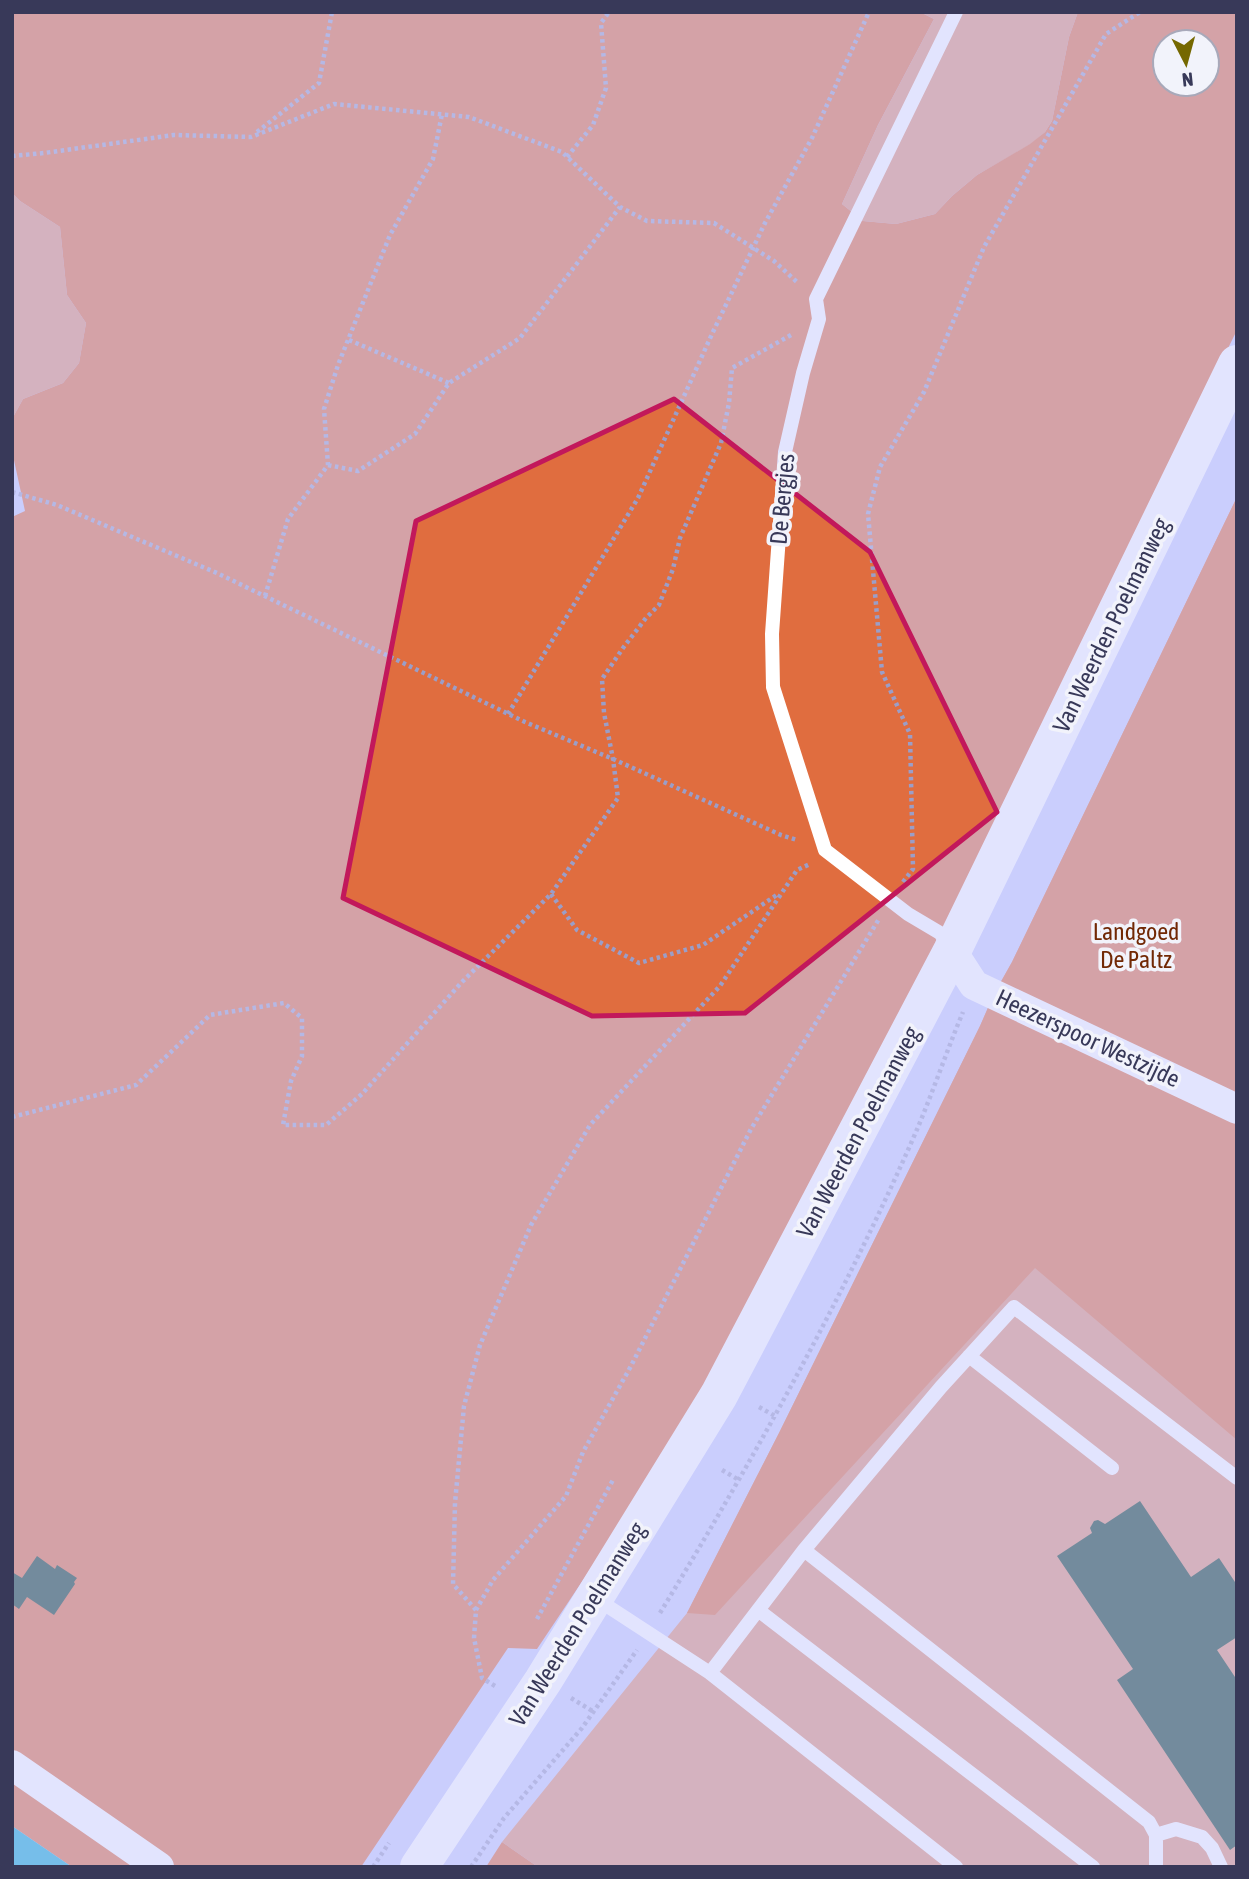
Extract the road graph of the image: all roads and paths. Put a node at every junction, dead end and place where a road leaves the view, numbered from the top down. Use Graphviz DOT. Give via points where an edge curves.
graph roads {
  1 [pos="332,12"];
  2 [pos="609,12"];
  3 [pos="869,12"];
  4 [pos="956,12"];
  5 [pos="1140,12"];
  6 [pos="442,114"];
  7 [pos="251,137"];
  8 [pos="12,156"];
  9 [pos="567,157"];
  10 [pos="620,207"];
  11 [pos="752,249"];
  12 [pos="816,299"];
  13 [pos="819,319"];
  14 [pos="349,340"];
  15 [pos="1237,364"];
  16 [pos="449,383"];
  17 [pos="328,465"];
  18 [pos="12,492"];
  19 [pos="265,596"];
  20 [pos="508,714"];
  21 [pos="613,759"];
  22 [pos="824,850"];
  23 [pos="551,894"];
  24 [pos="891,900"];
  25 [pos="952,951"];
  26 [pos="974,985"];
  27 [pos="1237,1110"];
  28 [pos="12,1117"];
  29 [pos="969,1356"];
  30 [pos="760,1407"];
  31 [pos="775,1416"];
  32 [pos="1112,1468"];
  33 [pos="722,1470"];
  34 [pos="614,1478"];
  35 [pos="1237,1478"];
  36 [pos="739,1480"];
  37 [pos="804,1550"];
  38 [pos="594,1598"];
  39 [pos="477,1610"];
  40 [pos="758,1610"];
  41 [pos="535,1622"];
  42 [pos="648,1633"];
  43 [pos="710,1673"];
  44 [pos="495,1686"];
  45 [pos="12,1765"];
  46 [pos="1156,1835"];
  47 [pos="159,1867"];
  48 [pos="419,1867"];
  49 [pos="471,1867"];
  50 [pos="956,1867"];
  51 [pos="1093,1867"];
  52 [pos="1156,1867"];
  53 [pos="1221,1867"];
  1 -- 7 [label="path" via="319,83"];
  2 -- 9 [label="path" via="601,23 606,88 593,125"];
  3 -- 11 [label="path" via="812,138"];
  4 -- 12 [label="lane"];
  5 -- 24 [label="path" via="1106,34 984,247 923,392 880,467 868,514 882,672 910,734 911,748 913,869"];
  6 -- 7 [label="path" via="334,104"];
  6 -- 9 [label="path" via="469,117"];
  6 -- 14 [label="path" via="433,159 390,235"];
  7 -- 8 [label="path" via="174,135"];
  9 -- 10 [label="path"];
  10 -- 11 [label="path" via="646,221 714,222"];
  10 -- 16 [label="path" via="520,338"];
  11 -- 12 [label="path" via="774,261"];
  11 -- 20 [label="path" via="638,498"];
  12 -- 13 [label="lane, De Bergjes"];
  13 -- 21 [label="path" via="732,368 721,443 680,538 659,605 602,679"];
  13 -- 22 [label="lane, De Bergjes" via="785,452 772,634 774,687"];
  14 -- 16 [label="path"];
  14 -- 17 [label="path" via="324,409"];
  15 -- 25 [label="main road, Van Weerden Poelmanweg"];
  16 -- 17 [label="path" via="415,434 358,471"];
  17 -- 19 [label="path" via="288,519"];
  18 -- 19 [label="path" via="57,505"];
  19 -- 20 [label="path"];
  20 -- 21 [label="path"];
  21 -- 22 [label="path"];
  21 -- 23 [label="path" via="618,798"];
  22 -- 24 [label="lane"];
  23 -- 28 [label="path" via="461,983 362,1094 326,1125 283,1125 291,1081 302,1056 302,1018 284,1003 210,1015 135,1085"];
  23 -- 39 [label="path" via="577,930 639,963 703,945 781,892 720,986 590,1125 531,1225 480,1345 464,1406 453,1584"];
  24 -- 25 [label="lane" via="940,933"];
  24 -- 39 [label="path" via="751,1129 583,1452 566,1496 492,1580"];
  25 -- 26 [label="street, Heezerspoor Westzijde"];
  25 -- 38 [label="main road, Van Weerden Poelmanweg" via="719,1395"];
  26 -- 27 [label="street, Heezerspoor Westzijde"];
  26 -- 31 [label="path" via="897,1173 845,1285"];
  29 -- 32 [label="lane"];
  29 -- 35 [label="lane" via="1014,1307"];
  29 -- 37 [label="lane"];
  30 -- 31 [label="path"];
  31 -- 36 [label="path"];
  33 -- 36 [label="path"];
  34 -- 41 [label="path"];
  36 -- 42 [label="path"];
  37 -- 40 [label="lane"];
  37 -- 46 [label="lane" via="1149,1822"];
  38 -- 42 [label="lane"];
  38 -- 48 [label="main road, Van Weerden Poelmanweg"];
  39 -- 44 [label="path" via="474,1638 482,1678"];
  40 -- 43 [label="lane"];
  40 -- 51 [label="lane"];
  42 -- 43 [label="lane"];
  42 -- 49 [label="path" via="573,1740 504,1818"];
  43 -- 50 [label="lane"];
  45 -- 47 [label="street"];
  46 -- 52 [label="lane"];
  46 -- 53 [label="lane" via="1176,1829 1202,1838"];
}
